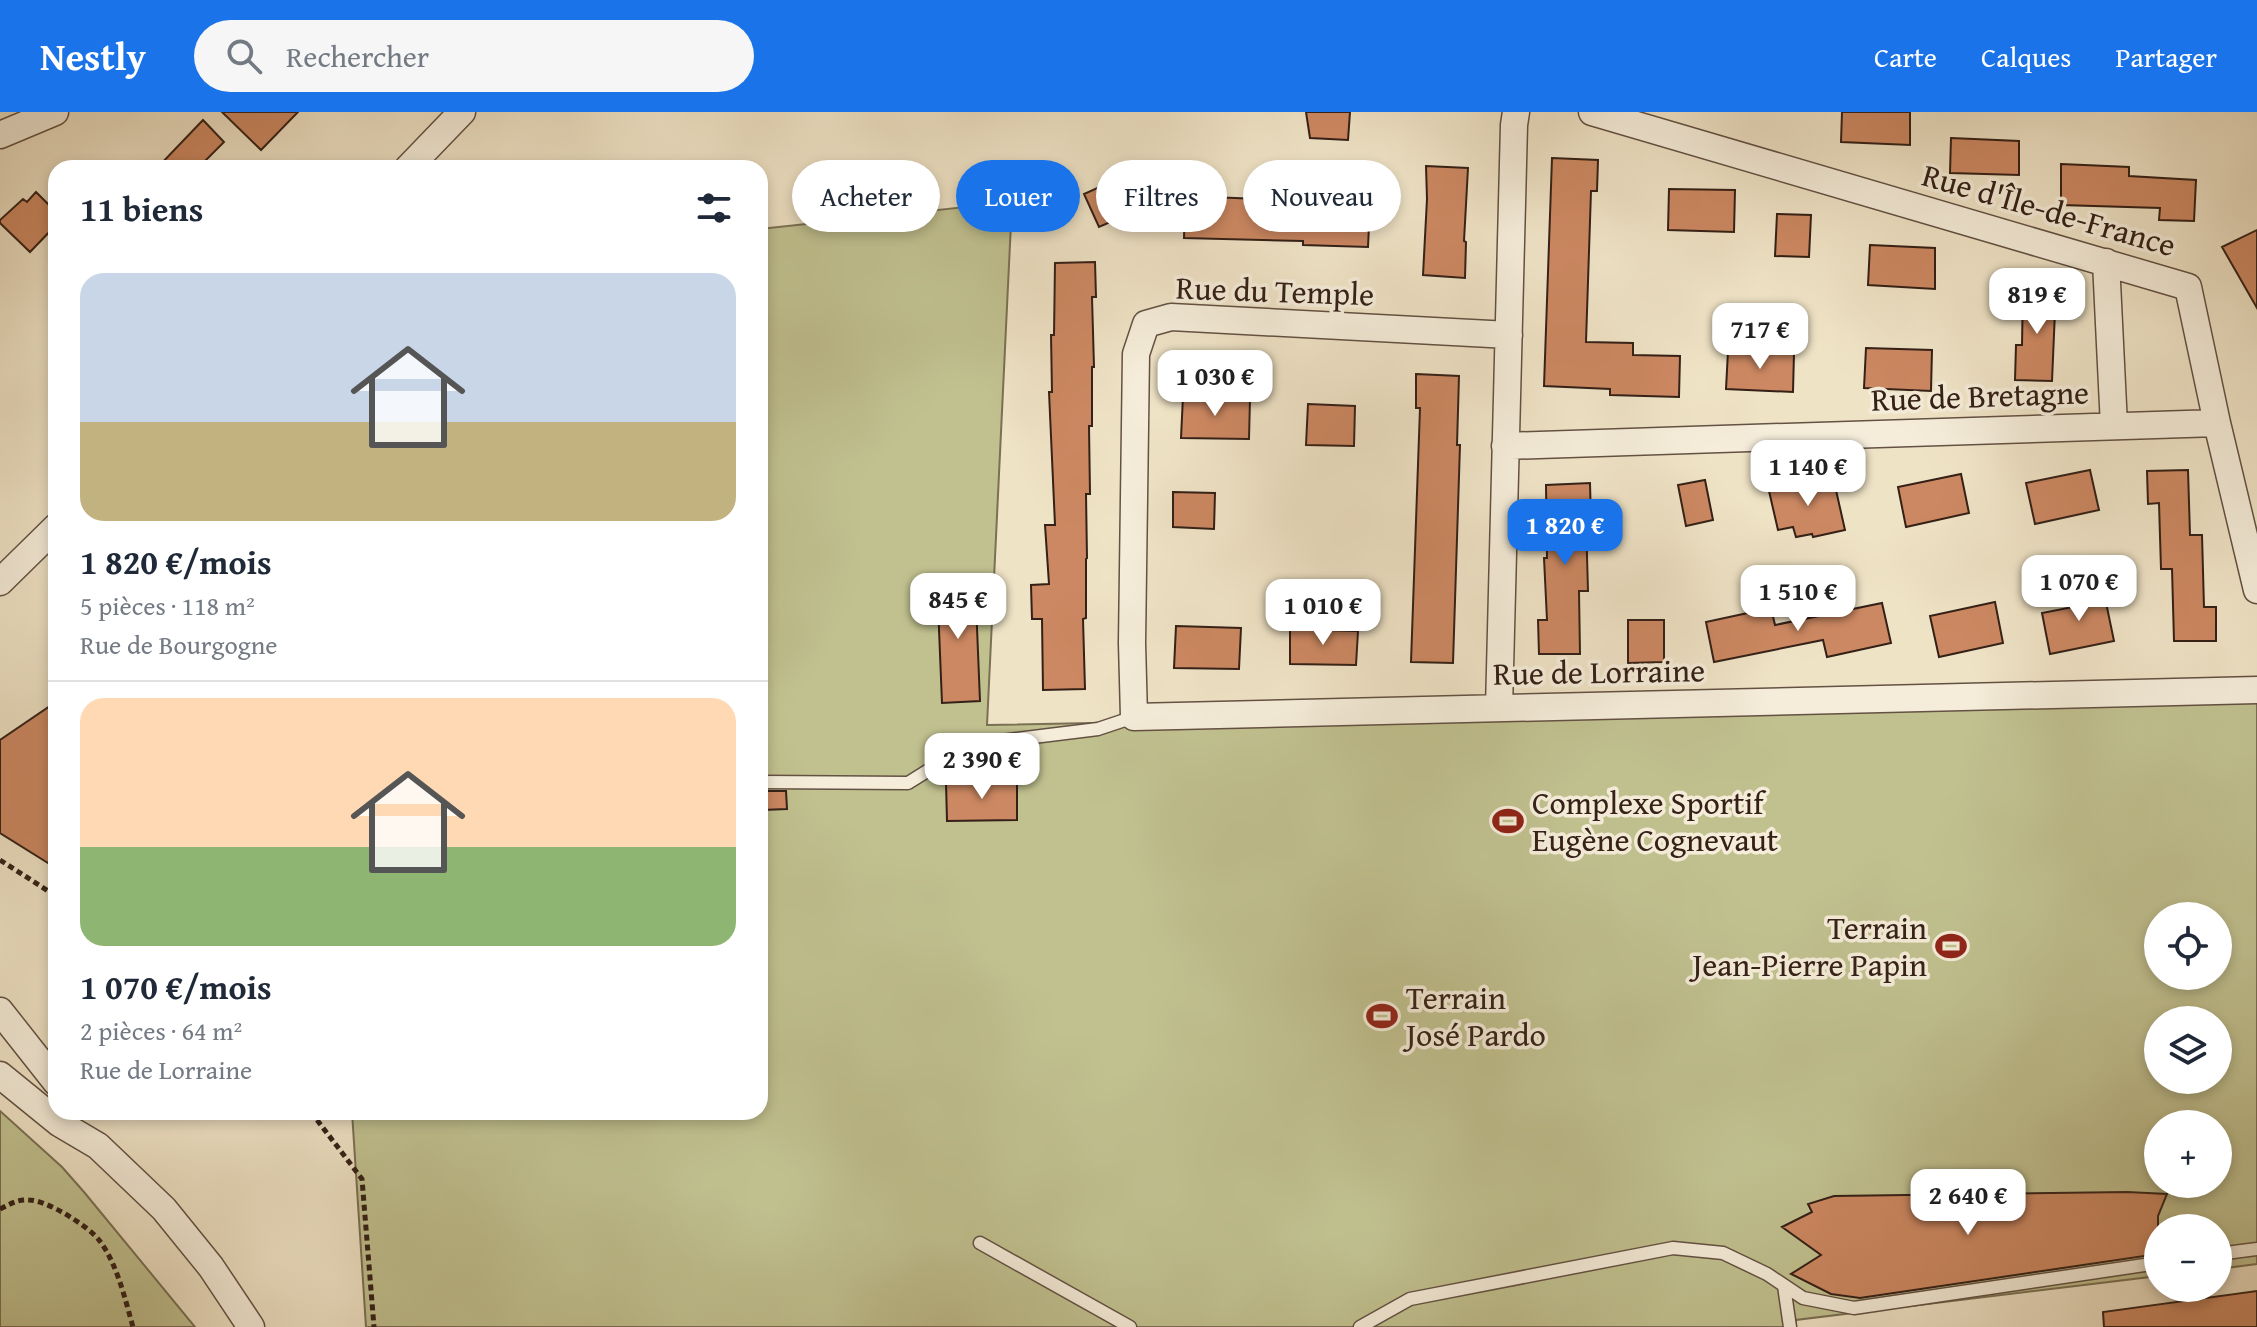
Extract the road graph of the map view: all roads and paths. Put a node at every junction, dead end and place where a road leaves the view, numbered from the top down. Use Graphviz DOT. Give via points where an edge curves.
graph roads {
  1 [pos="55,112"];
  2 [pos="462,112"];
  3 [pos="1516,112"];
  4 [pos="1592,112"];
  5 [pos="0,135"];
  6 [pos="416,160"];
  7 [pos="2106,262"];
  8 [pos="1509,335"];
  9 [pos="2217,423"];
  10 [pos="2114,426"];
  11 [pos="1505,446"];
  12 [pos="48,535"];
  13 [pos="0,582"];
  14 [pos="2257,590"];
  15 [pos="2257,690"];
  16 [pos="1499,708"];
  17 [pos="1134,717"];
  18 [pos="768,782"];
  19 [pos="0,860"];
  20 [pos="48,891"];
  21 [pos="0,1011"];
  22 [pos="0,1030"];
  23 [pos="38,1057"];
  24 [pos="48,1071"];
  25 [pos="1,1076"];
  26 [pos="48,1114"];
  27 [pos="55,1120"];
  28 [pos="82,1120"];
  29 [pos="317,1120"];
  30 [pos="98,1146"];
  31 [pos="0,1209"];
  32 [pos="980,1243"];
  33 [pos="2257,1249"];
  34 [pos="2232,1252"];
  35 [pos="2144,1265"];
  36 [pos="1784,1286"];
  37 [pos="133,1327"];
  38 [pos="251,1327"];
  39 [pos="374,1327"];
  40 [pos="1130,1327"];
  41 [pos="1360,1327"];
  42 [pos="1790,1327"];
  1 -- 5 [label="street"];
  2 -- 6 [label="street"];
  3 -- 8 [label="street"];
  4 -- 7 [label="street, Rue d'Île-de-France"];
  7 -- 9 [label="street, Rue d'Île-de-France" via="2188,287"];
  7 -- 10 [label="street"];
  8 -- 11 [label="street"];
  8 -- 17 [label="street, Rue du Temple" via="1171,317 1146,324 1136,354"];
  9 -- 10 [label="street, Rue de Bretagne"];
  9 -- 14 [label="street, Rue d'Île-de-France"];
  10 -- 11 [label="street, Rue de Bretagne"];
  11 -- 16 [label="street"];
  12 -- 13 [label="street"];
  15 -- 16 [label="street, Rue de Lorraine"];
  16 -- 17 [label="street, Rue de Lorraine"];
  17 -- 18 [label="lane" via="1098,729 969,745 908,783"];
  19 -- 20 [label="path"];
  21 -- 23 [label="street"];
  22 -- 23 [label="lane"];
  23 -- 24 [label="street"];
  25 -- 26 [label="street"];
  27 -- 30 [label="street"];
  28 -- 30 [label="street"];
  29 -- 39 [label="path" via="362,1179"];
  30 -- 38 [label="street" via="164,1209"];
  31 -- 37 [label="path" via="32,1199 50,1205 99,1239 120,1280"];
  32 -- 40 [label="lane"];
  33 -- 34 [label="lane"];
  35 -- 36 [label="lane" via="1854,1308 1803,1298"];
  36 -- 41 [label="lane" via="1723,1253 1673,1248 1410,1299"];
  36 -- 42 [label="lane"];
}
